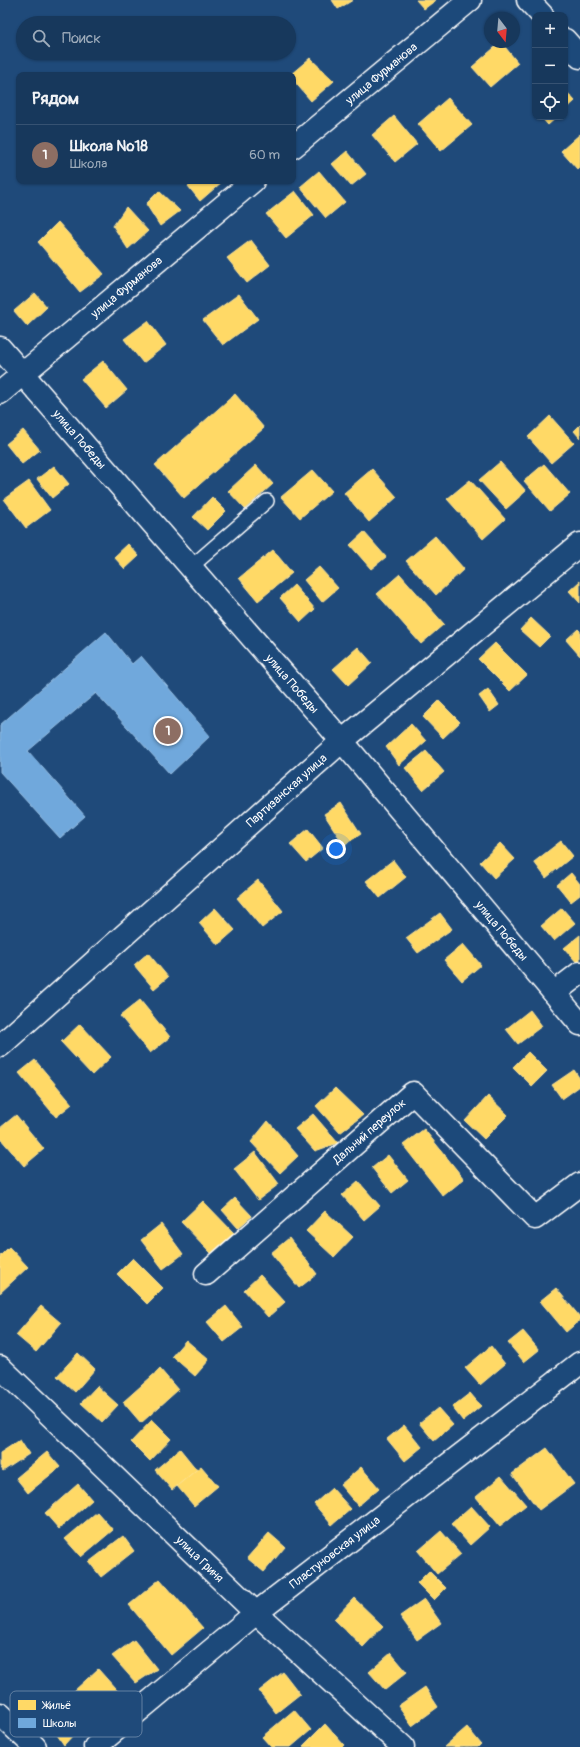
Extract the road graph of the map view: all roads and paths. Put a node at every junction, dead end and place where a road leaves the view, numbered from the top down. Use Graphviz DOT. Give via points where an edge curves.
graph roads {
  1 [pos="470,0"];
  2 [pos="528,0"];
  3 [pos="539,12"];
  4 [pos="568,43"];
  5 [pos="580,57"];
  6 [pos="296,145"];
  7 [pos="249,184"];
  8 [pos="0,348"];
  9 [pos="22,374"];
  10 [pos="0,393"];
  11 [pos="267,501"];
  12 [pos="580,544"];
  13 [pos="191,568"];
  14 [pos="342,741"];
  15 [pos="580,973"];
  16 [pos="554,993"];
  17 [pos="580,1024"];
  18 [pos="0,1046"];
  19 [pos="580,1184"];
  20 [pos="206,1274"];
  21 [pos="580,1363"];
  22 [pos="0,1367"];
  23 [pos="256,1613"];
  24 [pos="142,1708"];
  25 [pos="0,1714"];
  26 [pos="10,1723"];
  27 [pos="24,1737"];
  28 [pos="107,1737"];
  29 [pos="35,1747"];
  30 [pos="95,1747"];
  31 [pos="403,1747"];
  1 -- 6 [label="street, улица Фурманова"];
  2 -- 3 [label="street"];
  4 -- 5 [label="street"];
  7 -- 9 [label="street, улица Фурманова"];
  8 -- 9 [label="street, улица Победы"];
  9 -- 10 [label="street, улица Фурманова"];
  9 -- 13 [label="street, улица Победы"];
  11 -- 13 [label="lane"];
  12 -- 14 [label="street, Партизанская улица"];
  13 -- 14 [label="street, улица Победы"];
  14 -- 16 [label="street, улица Победы"];
  14 -- 18 [label="street, Партизанская улица"];
  15 -- 16 [label="street"];
  16 -- 17 [label="street, улица Победы"];
  19 -- 20 [label="street, Дальний переулок" via="536,1218 413,1093"];
  21 -- 23 [label="street, Пластуновская улица"];
  22 -- 23 [label="street, улица Гриня"];
  23 -- 24 [label="street, Пластуновская улица"];
  23 -- 31 [label="street, улица Гриня"];
  25 -- 26 [label="street"];
  27 -- 29 [label="street"];
  28 -- 30 [label="street, Пластуновская улица"];
}
